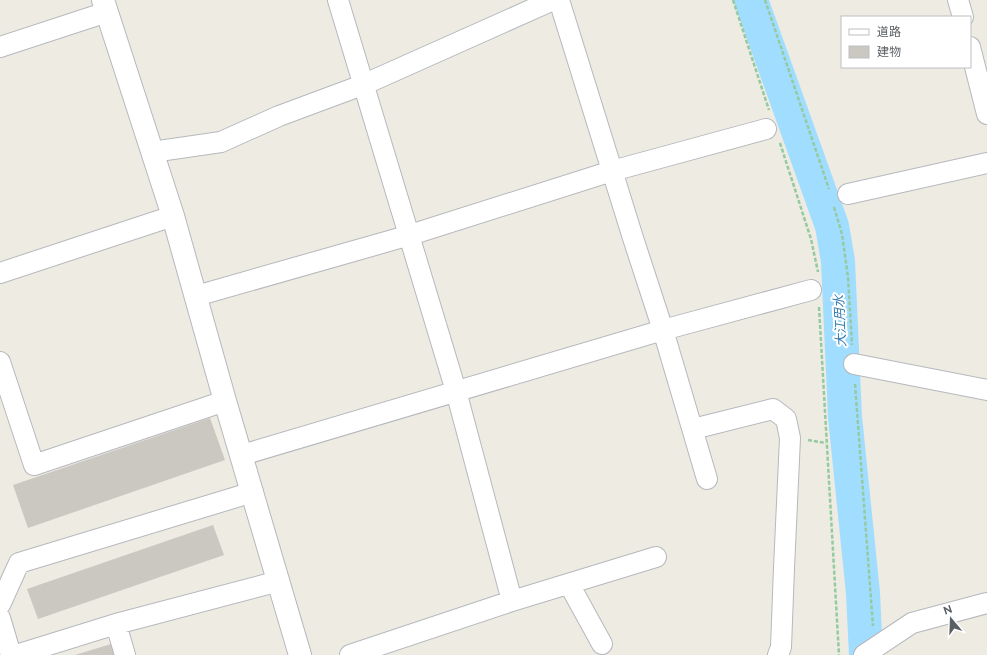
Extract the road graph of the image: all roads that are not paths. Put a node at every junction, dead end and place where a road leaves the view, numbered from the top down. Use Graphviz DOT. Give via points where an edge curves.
graph roads {
  1 [pos="338,0"];
  2 [pos="553,0"];
  3 [pos="559,0"];
  4 [pos="958,0"];
  5 [pos="105,6"];
  6 [pos="963,16"];
  7 [pos="0,47"];
  8 [pos="971,50"];
  9 [pos="364,84"];
  10 [pos="987,114"];
  11 [pos="771,127"];
  12 [pos="152,152"];
  13 [pos="987,163"];
  14 [pos="612,171"];
  15 [pos="837,196"];
  16 [pos="173,216"];
  17 [pos="410,235"];
  18 [pos="0,273"];
  19 [pos="816,289"];
  20 [pos="196,296"];
  21 [pos="663,330"];
  22 [pos="0,362"];
  23 [pos="854,364"];
  24 [pos="987,390"];
  25 [pos="456,391"];
  26 [pos="225,401"];
  27 [pos="693,429"];
  28 [pos="242,455"];
  29 [pos="707,478"];
  30 [pos="253,492"];
  31 [pos="656,557"];
  32 [pos="279,581"];
  33 [pos="569,584"];
  34 [pos="512,600"];
  35 [pos="987,603"];
  36 [pos="0,605"];
  37 [pos="0,618"];
  38 [pos="116,624"];
  39 [pos="602,644"];
  40 [pos="870,653"];
  41 [pos="11,655"];
  42 [pos="16,655"];
  43 [pos="125,655"];
  44 [pos="300,655"];
  45 [pos="350,655"];
  46 [pos="778,655"];
  1 -- 9 [label="street"];
  2 -- 9 [label="street"];
  3 -- 14 [label="street"];
  4 -- 6 [label="street"];
  5 -- 7 [label="street"];
  5 -- 12 [label="street"];
  8 -- 10 [label="street"];
  9 -- 12 [label="street" via="279,116 221,142"];
  9 -- 17 [label="street"];
  11 -- 14 [label="street"];
  12 -- 16 [label="street"];
  13 -- 15 [label="street"];
  14 -- 17 [label="street"];
  14 -- 21 [label="street"];
  16 -- 18 [label="street"];
  16 -- 20 [label="street"];
  17 -- 20 [label="street"];
  17 -- 25 [label="street"];
  19 -- 21 [label="street"];
  20 -- 26 [label="street"];
  21 -- 25 [label="street"];
  21 -- 27 [label="street"];
  22 -- 26 [label="street" via="34,464"];
  23 -- 24 [label="street"];
  25 -- 28 [label="street"];
  25 -- 34 [label="street"];
  26 -- 28 [label="street"];
  27 -- 29 [label="street"];
  27 -- 46 [label="street" via="774,409 786,419 790,438 781,647"];
  28 -- 30 [label="street"];
  30 -- 32 [label="street"];
  30 -- 36 [label="street" via="19,563"];
  31 -- 33 [label="street"];
  32 -- 38 [label="street"];
  32 -- 44 [label="street"];
  33 -- 34 [label="street"];
  33 -- 39 [label="street"];
  34 -- 45 [label="street"];
  35 -- 40 [label="street" via="912,623"];
  37 -- 41 [label="street"];
  38 -- 42 [label="street"];
  38 -- 43 [label="street"];
}
